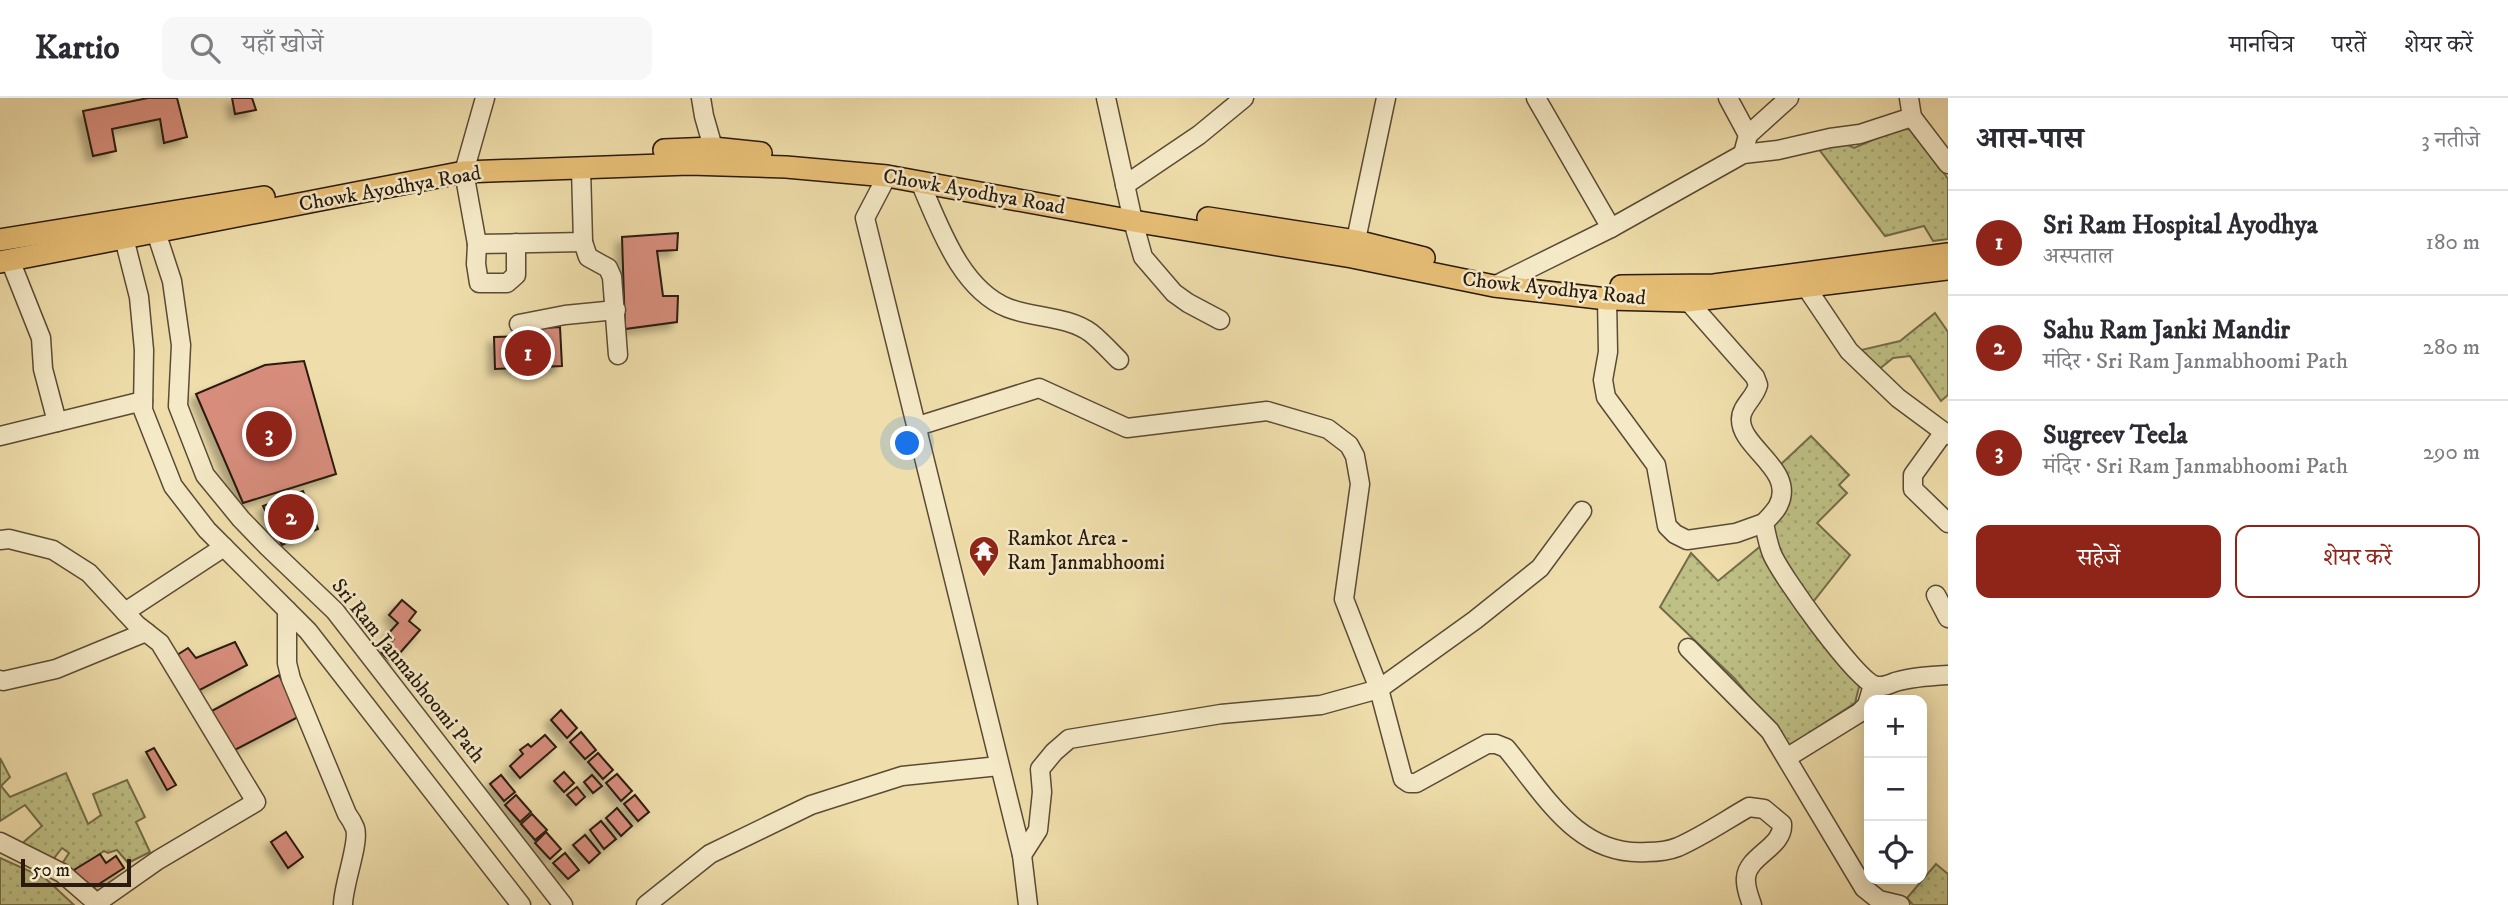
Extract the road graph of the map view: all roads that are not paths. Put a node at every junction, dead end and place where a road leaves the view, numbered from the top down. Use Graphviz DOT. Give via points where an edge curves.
graph roads {
  1 [pos="485,98"];
  2 [pos="701,98"];
  3 [pos="1106,98"];
  4 [pos="1244,98"];
  5 [pos="1386,98"];
  6 [pos="1535,98"];
  7 [pos="1728,98"];
  8 [pos="1789,98"];
  9 [pos="1909,98"];
  10 [pos="1912,117"];
  11 [pos="1748,135"];
  12 [pos="1743,154"];
  13 [pos="716,156"];
  14 [pos="1948,164"];
  15 [pos="466,166"];
  16 [pos="581,168"];
  17 [pos="887,176"];
  18 [pos="920,182"];
  19 [pos="1125,185"];
  20 [pos="1131,214"];
  21 [pos="1611,228"];
  22 [pos="156,232"];
  23 [pos="124,238"];
  24 [pos="0,240"];
  25 [pos="583,242"];
  26 [pos="516,243"];
  27 [pos="477,244"];
  28 [pos="1354,249"];
  29 [pos="1948,254"];
  30 [pos="5,261"];
  31 [pos="1948,269"];
  32 [pos="1500,283"];
  33 [pos="1806,287"];
  34 [pos="1607,299"];
  35 [pos="1688,301"];
  36 [pos="616,310"];
  37 [pos="1220,320"];
  38 [pos="519,324"];
  39 [pos="618,355"];
  40 [pos="1119,359"];
  41 [pos="143,401"];
  42 [pos="57,422"];
  43 [pos="918,426"];
  44 [pos="1946,434"];
  45 [pos="0,436"];
  46 [pos="1582,511"];
  47 [pos="1764,523"];
  48 [pos="1948,523"];
  49 [pos="0,540"];
  50 [pos="224,547"];
  51 [pos="1936,595"];
  52 [pos="287,610"];
  53 [pos="125,612"];
  54 [pos="1948,618"];
  55 [pos="146,632"];
  56 [pos="1688,648"];
  57 [pos="1948,675"];
  58 [pos="0,680"];
  59 [pos="1873,685"];
  60 [pos="1379,689"];
  61 [pos="1788,757"];
  62 [pos="999,766"];
  63 [pos="0,842"];
  64 [pos="1022,855"];
  65 [pos="98,904"];
  66 [pos="343,905"];
  67 [pos="521,905"];
  68 [pos="563,905"];
  69 [pos="646,905"];
  70 [pos="1028,905"];
  71 [pos="1752,905"];
  72 [pos="1900,905"];
  1 -- 15 [label="street"];
  2 -- 13 [label="street"];
  3 -- 19 [label="street"];
  4 -- 19 [label="street"];
  5 -- 28 [label="street"];
  6 -- 21 [label="street"];
  7 -- 11 [label="street"];
  8 -- 11 [label="street"];
  9 -- 10 [label="street"];
  10 -- 12 [label="street" via="1860,134"];
  10 -- 14 [label="street"];
  11 -- 12 [label="street"];
  12 -- 21 [label="street"];
  13 -- 15 [label="main road"];
  13 -- 16 [label="main road, Chowk Ayodhya Road"];
  13 -- 17 [label="main road, Chowk Ayodhya Road"];
  13 -- 20 [label="main road" via="922,171"];
  15 -- 16 [label="main road, Chowk Ayodhya Road"];
  15 -- 22 [label="main road, Chowk Ayodhya Road"];
  15 -- 24 [label="main road"];
  15 -- 27 [label="street"];
  16 -- 25 [label="street"];
  17 -- 18 [label="main road, Chowk Ayodhya Road"];
  17 -- 43 [label="street" via="865,218"];
  18 -- 20 [label="main road, Chowk Ayodhya Road"];
  18 -- 40 [label="street" via="953,256 984,291 1007,308 1090,332"];
  19 -- 20 [label="street"];
  20 -- 28 [label="main road, Chowk Ayodhya Road"];
  20 -- 37 [label="street" via="1143,257 1174,292"];
  21 -- 32 [label="street"];
  22 -- 23 [label="main road, Chowk Ayodhya Road"];
  22 -- 68 [label="street, Sri Ram Janmabhoomi Path" via="172,281 181,345 178,406 205,475 259,538 335,611"];
  23 -- 30 [label="main road, Chowk Ayodhya Road"];
  23 -- 41 [label="street" via="139,298"];
  25 -- 26 [label="street"];
  25 -- 36 [label="street" via="588,257 610,271"];
  26 -- 27 [label="street"];
  26 -- 27 [label="street" via="516,275 507,283 479,283"];
  28 -- 32 [label="main road, Chowk Ayodhya Road"];
  29 -- 32 [label="main road" via="1714,285"];
  30 -- 42 [label="street" via="41,338 43,369"];
  31 -- 33 [label="main road, Chowk Ayodhya Road"];
  32 -- 34 [label="main road, Chowk Ayodhya Road"];
  33 -- 35 [label="main road, Chowk Ayodhya Road"];
  33 -- 44 [label="street" via="1849,351 1898,398"];
  34 -- 35 [label="main road, Chowk Ayodhya Road"];
  34 -- 47 [label="street" via="1606,397 1656,465 1667,526 1687,540 1736,533"];
  35 -- 47 [label="street" via="1758,385 1741,421 1743,431 1776,471 1780,485 1779,505"];
  36 -- 38 [label="street"];
  36 -- 39 [label="street"];
  41 -- 42 [label="street"];
  41 -- 50 [label="street" via="173,486"];
  42 -- 45 [label="street"];
  43 -- 60 [label="street" via="1039,388 1127,428 1267,411 1328,429 1349,445 1359,470 1344,599"];
  43 -- 62 [label="street"];
  44 -- 48 [label="street" via="1913,475 1913,489"];
  46 -- 60 [label="street" via="1540,568"];
  47 -- 59 [label="street" via="1772,553 1786,579 1834,643"];
  49 -- 53 [label="street" via="53,550 89,573"];
  50 -- 52 [label="street"];
  50 -- 53 [label="street"];
  51 -- 54 [label="street"];
  52 -- 66 [label="street" via="291,679 356,831"];
  52 -- 67 [label="street"];
  53 -- 55 [label="street"];
  55 -- 58 [label="street" via="56,669"];
  55 -- 65 [label="street" via="160,643 256,802 158,860"];
  56 -- 61 [label="street" via="1751,710"];
  57 -- 59 [label="street"];
  59 -- 61 [label="street" via="1867,705 1858,713"];
  60 -- 64 [label="street" via="1321,705 1222,714 1069,739 1040,769 1038,830"];
  60 -- 71 [label="street" via="1403,779 1416,783 1487,744 1496,744 1506,748 1574,829 1617,851 1668,850 1749,807 1764,809 1783,827 1747,871"];
  61 -- 72 [label="street" via="1864,888 1879,900"];
  62 -- 64 [label="street"];
  62 -- 69 [label="street" via="902,776 811,805 710,854"];
  63 -- 65 [label="street" via="62,873"];
  64 -- 70 [label="street"];
}
